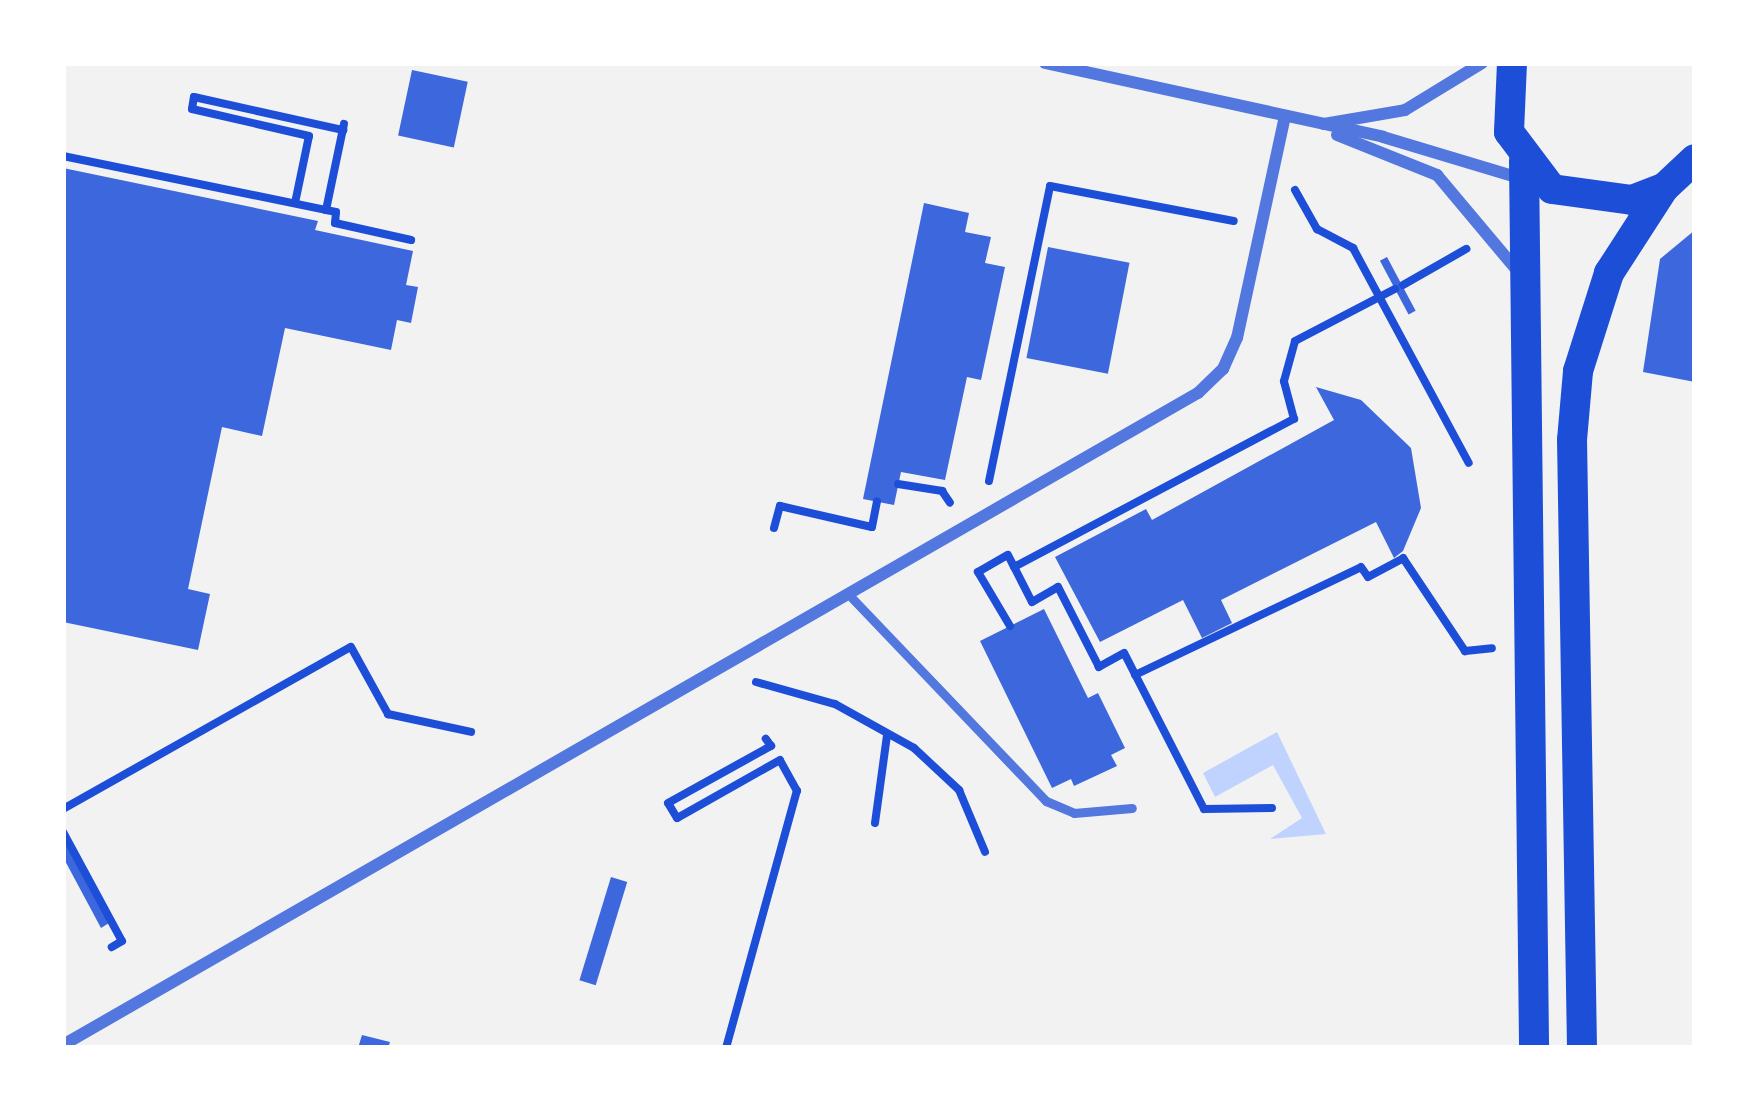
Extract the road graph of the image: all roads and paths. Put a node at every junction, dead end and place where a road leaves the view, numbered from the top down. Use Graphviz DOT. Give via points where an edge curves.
graph roads {
  1 [pos="1045,63"];
  2 [pos="1512,63"];
  3 [pos="1478,65"];
  4 [pos="1283,121"];
  5 [pos="1314,126"];
  6 [pos="63,156"];
  7 [pos="1695,159"];
  8 [pos="1533,177"];
  9 [pos="1270,184"];
  10 [pos="1664,188"];
  11 [pos="295,203"];
  12 [pos="326,210"];
  13 [pos="1235,222"];
  14 [pos="1493,233"];
  15 [pos="411,240"];
  16 [pos="1522,283"];
  17 [pos="1380,297"];
  18 [pos="1469,463"];
  19 [pos="898,484"];
  20 [pos="877,501"];
  21 [pos="774,528"];
  22 [pos="1014,567"];
  23 [pos="852,598"];
  24 [pos="1010,626"];
  25 [pos="1494,648"];
  26 [pos="720,673"];
  27 [pos="1135,675"];
  28 [pos="471,732"];
  29 [pos="887,735"];
  30 [pos="766,739"];
  31 [pos="1132,808"];
  32 [pos="1272,808"];
  33 [pos="63,809"];
  34 [pos="875,823"];
  35 [pos="63,832"];
  36 [pos="985,852"];
  37 [pos="112,947"];
  38 [pos="63,1045"];
  39 [pos="726,1048"];
  40 [pos="1534,1048"];
  41 [pos="1582,1048"];
  1 -- 4 [label="street"];
  2 -- 8 [label="main road" via="1504,106"];
  3 -- 5 [label="street" via="1405,110"];
  4 -- 5 [label="street"];
  4 -- 9 [label="street"];
  5 -- 8 [label="street"];
  5 -- 14 [label="street" via="1437,175"];
  6 -- 11 [label="path"];
  7 -- 10 [label="main road"];
  8 -- 10 [label="main road" via="1612,202"];
  8 -- 16 [label="main road"];
  9 -- 17 [label="path" via="1302,192 1317,229 1353,248"];
  9 -- 23 [label="street" via="1223,369 1198,393"];
  10 -- 41 [label="main road" via="1609,273 1578,371"];
  11 -- 12 [label="path"];
  11 -- 12 [label="path" via="309,136 192,109 194,98 344,127"];
  12 -- 15 [label="path" via="336,212 335,223"];
  13 -- 19 [label="path" via="1050,186 990,481 947,504 942,491"];
  14 -- 16 [label="street"];
  14 -- 17 [label="path"];
  16 -- 40 [label="main road"];
  17 -- 18 [label="path"];
  17 -- 22 [label="path" via="1295,341 1284,381 1294,419"];
  20 -- 21 [label="path" via="872,527 780,506"];
  22 -- 24 [label="path" via="1008,555 978,572"];
  22 -- 27 [label="path" via="1032,602 1058,587 1099,667 1124,653"];
  23 -- 26 [label="street"];
  23 -- 31 [label="lane" via="1046,801 1074,813"];
  25 -- 27 [label="path" via="1465,651 1403,559 1368,578 1361,567"];
  26 -- 29 [label="path" via="835,704"];
  26 -- 38 [label="street"];
  27 -- 32 [label="path" via="1204,809"];
  28 -- 33 [label="path" via="388,714 350,647"];
  29 -- 34 [label="path"];
  29 -- 36 [label="path" via="959,790"];
  30 -- 39 [label="path" via="771,746 668,803 676,818 780,760 797,791"];
  35 -- 37 [label="path" via="122,941"];
}
